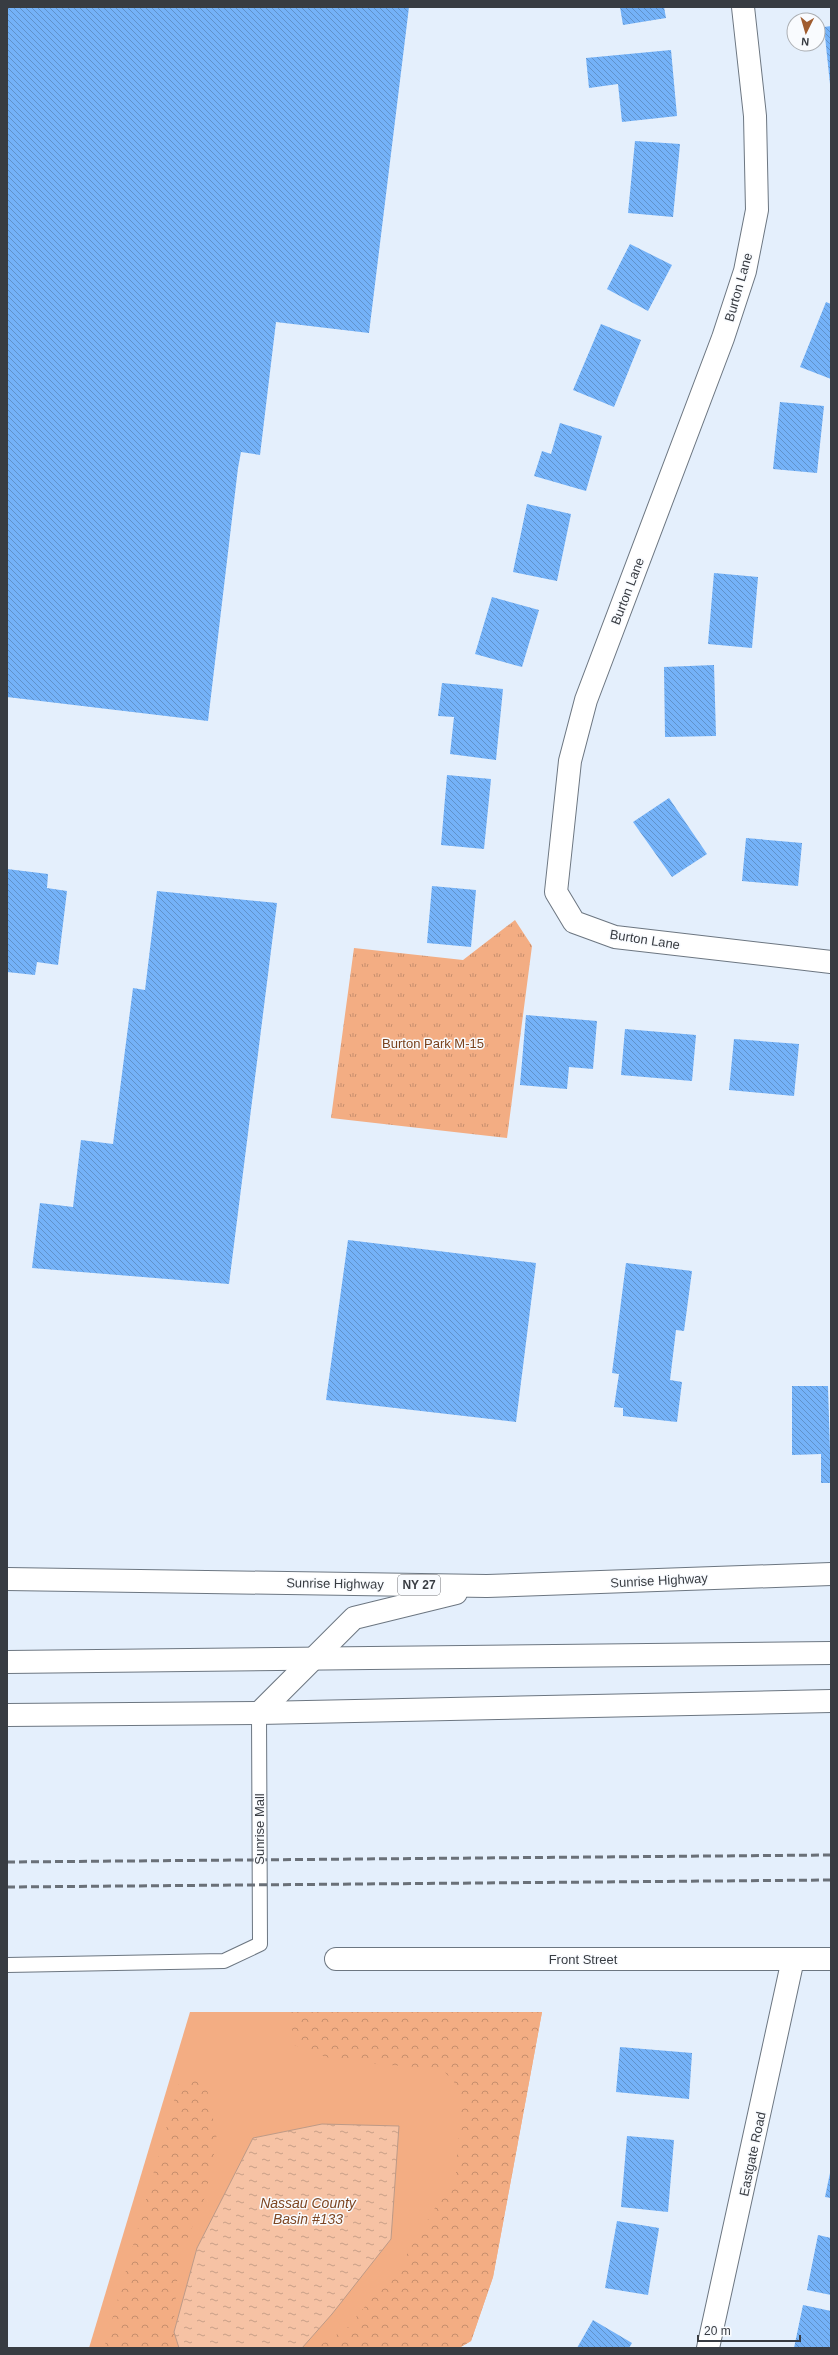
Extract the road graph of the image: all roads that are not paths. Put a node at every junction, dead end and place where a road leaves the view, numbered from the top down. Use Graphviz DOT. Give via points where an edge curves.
graph roads {
  1 [pos="743,7"];
  2 [pos="831,962"];
  3 [pos="831,1574"];
  4 [pos="7,1579"];
  5 [pos="487,1586"];
  6 [pos="831,1653"];
  7 [pos="312,1658"];
  8 [pos="7,1662"];
  9 [pos="831,1701"];
  10 [pos="258,1714"];
  11 [pos="7,1715"];
  12 [pos="336,1959"];
  13 [pos="793,1959"];
  14 [pos="831,1959"];
  15 [pos="7,1965"];
  16 [pos="708,2348"];
  1 -- 2 [label="main road, Burton Lane" via="755,116 757,210 745,271 720,346 586,700 570,761 556,892 574,922 615,937"];
  3 -- 5 [label="main road, Sunrise Highway / NY 27"];
  4 -- 5 [label="main road, Sunrise Highway / NY 27"];
  5 -- 7 [label="main road" via="354,1618"];
  6 -- 7 [label="main road"];
  7 -- 8 [label="main road"];
  7 -- 10 [label="main road"];
  9 -- 10 [label="main road"];
  10 -- 11 [label="main road"];
  10 -- 15 [label="lane, Sunrise Mall" via="260,1944 224,1961"];
  12 -- 13 [label="main road, Front Street"];
  13 -- 14 [label="main road, Front Street"];
  13 -- 16 [label="main road, Eastgate Road"];
}
